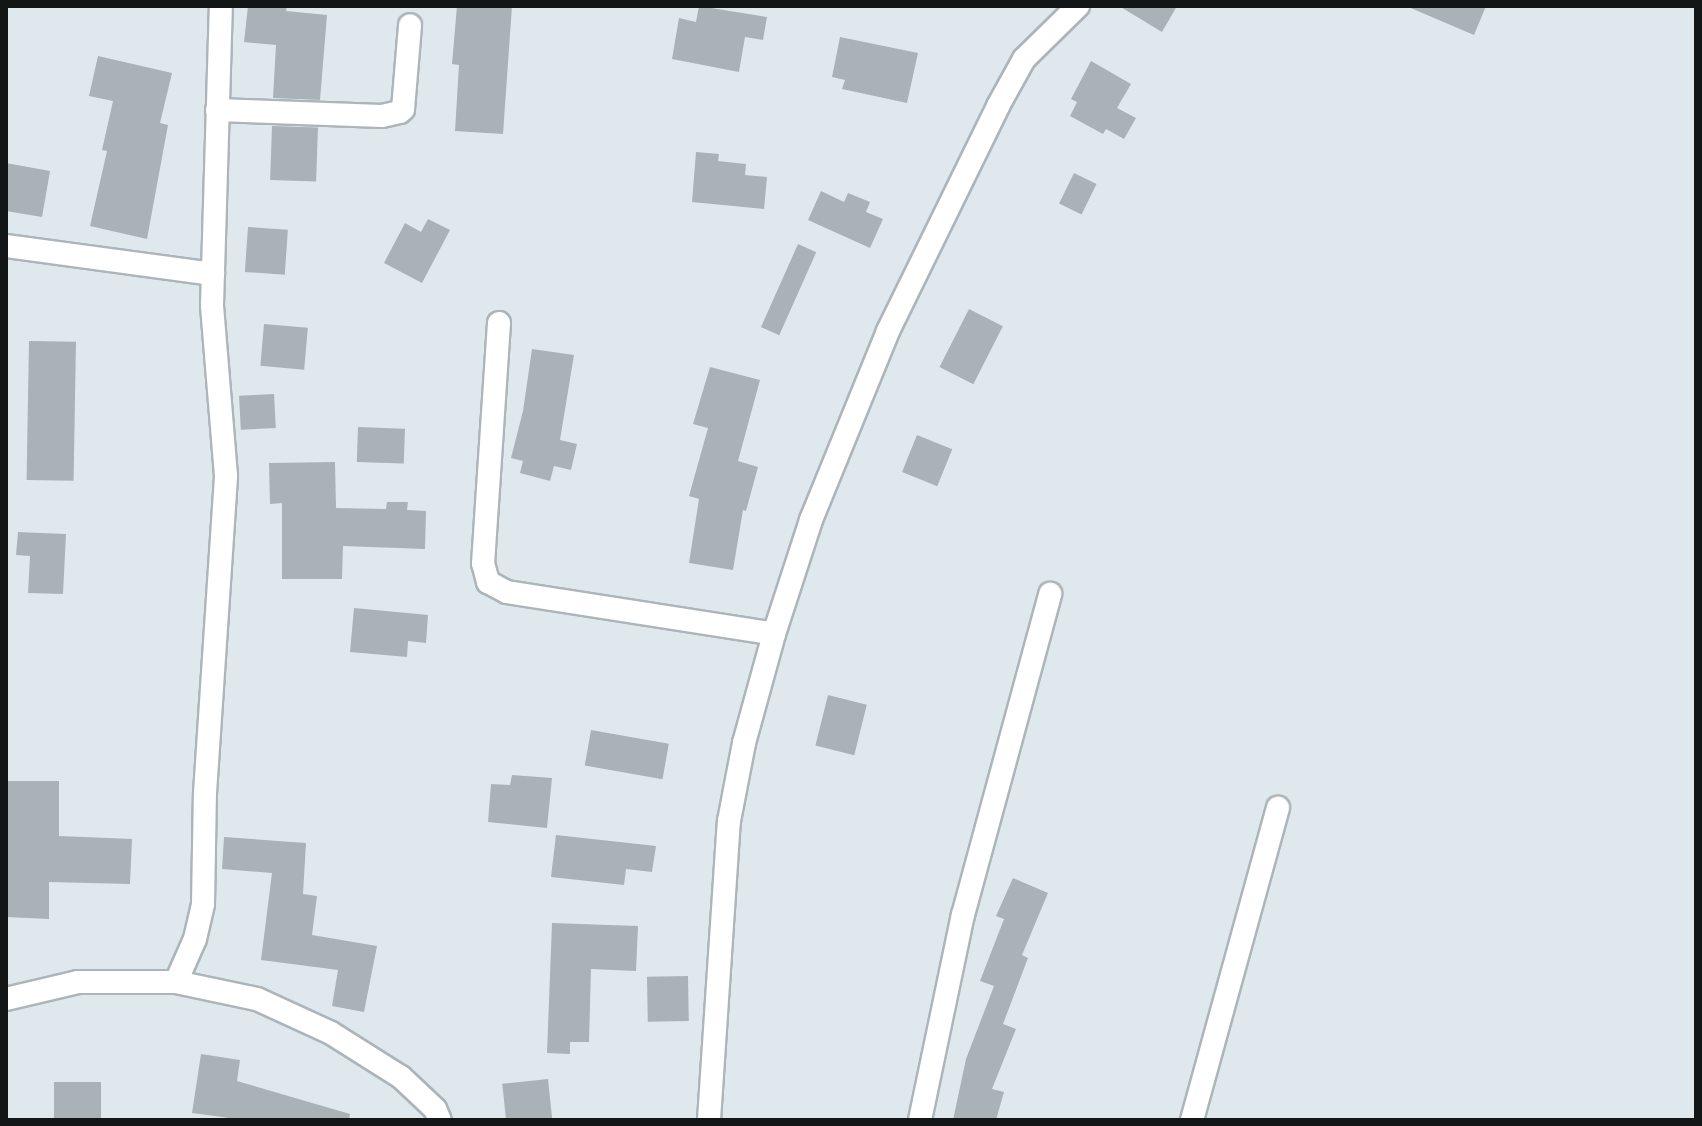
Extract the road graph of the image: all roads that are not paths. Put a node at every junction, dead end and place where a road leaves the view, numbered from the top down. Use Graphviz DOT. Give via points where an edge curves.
graph roads {
  1 [pos="221,6"];
  2 [pos="1078,6"];
  3 [pos="410,25"];
  4 [pos="217,110"];
  5 [pos="6,246"];
  6 [pos="213,274"];
  7 [pos="499,323"];
  8 [pos="1050,594"];
  9 [pos="774,634"];
  10 [pos="1278,808"];
  11 [pos="176,982"];
  12 [pos="6,999"];
  13 [pos="440,1120"];
  14 [pos="709,1120"];
  15 [pos="920,1120"];
  16 [pos="1192,1120"];
  1 -- 4 [label="street"];
  2 -- 9 [label="street" via="1024,59 949,202 888,331 811,520"];
  3 -- 4 [label="street" via="400,112 382,116"];
  4 -- 6 [label="street"];
  5 -- 6 [label="street"];
  6 -- 11 [label="street" via="226,476 203,904"];
  7 -- 9 [label="street" via="483,563 488,582 507,592"];
  8 -- 15 [label="street" via="963,915"];
  9 -- 14 [label="street" via="729,821"];
  10 -- 16 [label="street"];
  11 -- 12 [label="street" via="78,982"];
  11 -- 13 [label="street" via="257,999 331,1033 401,1077"];
}
